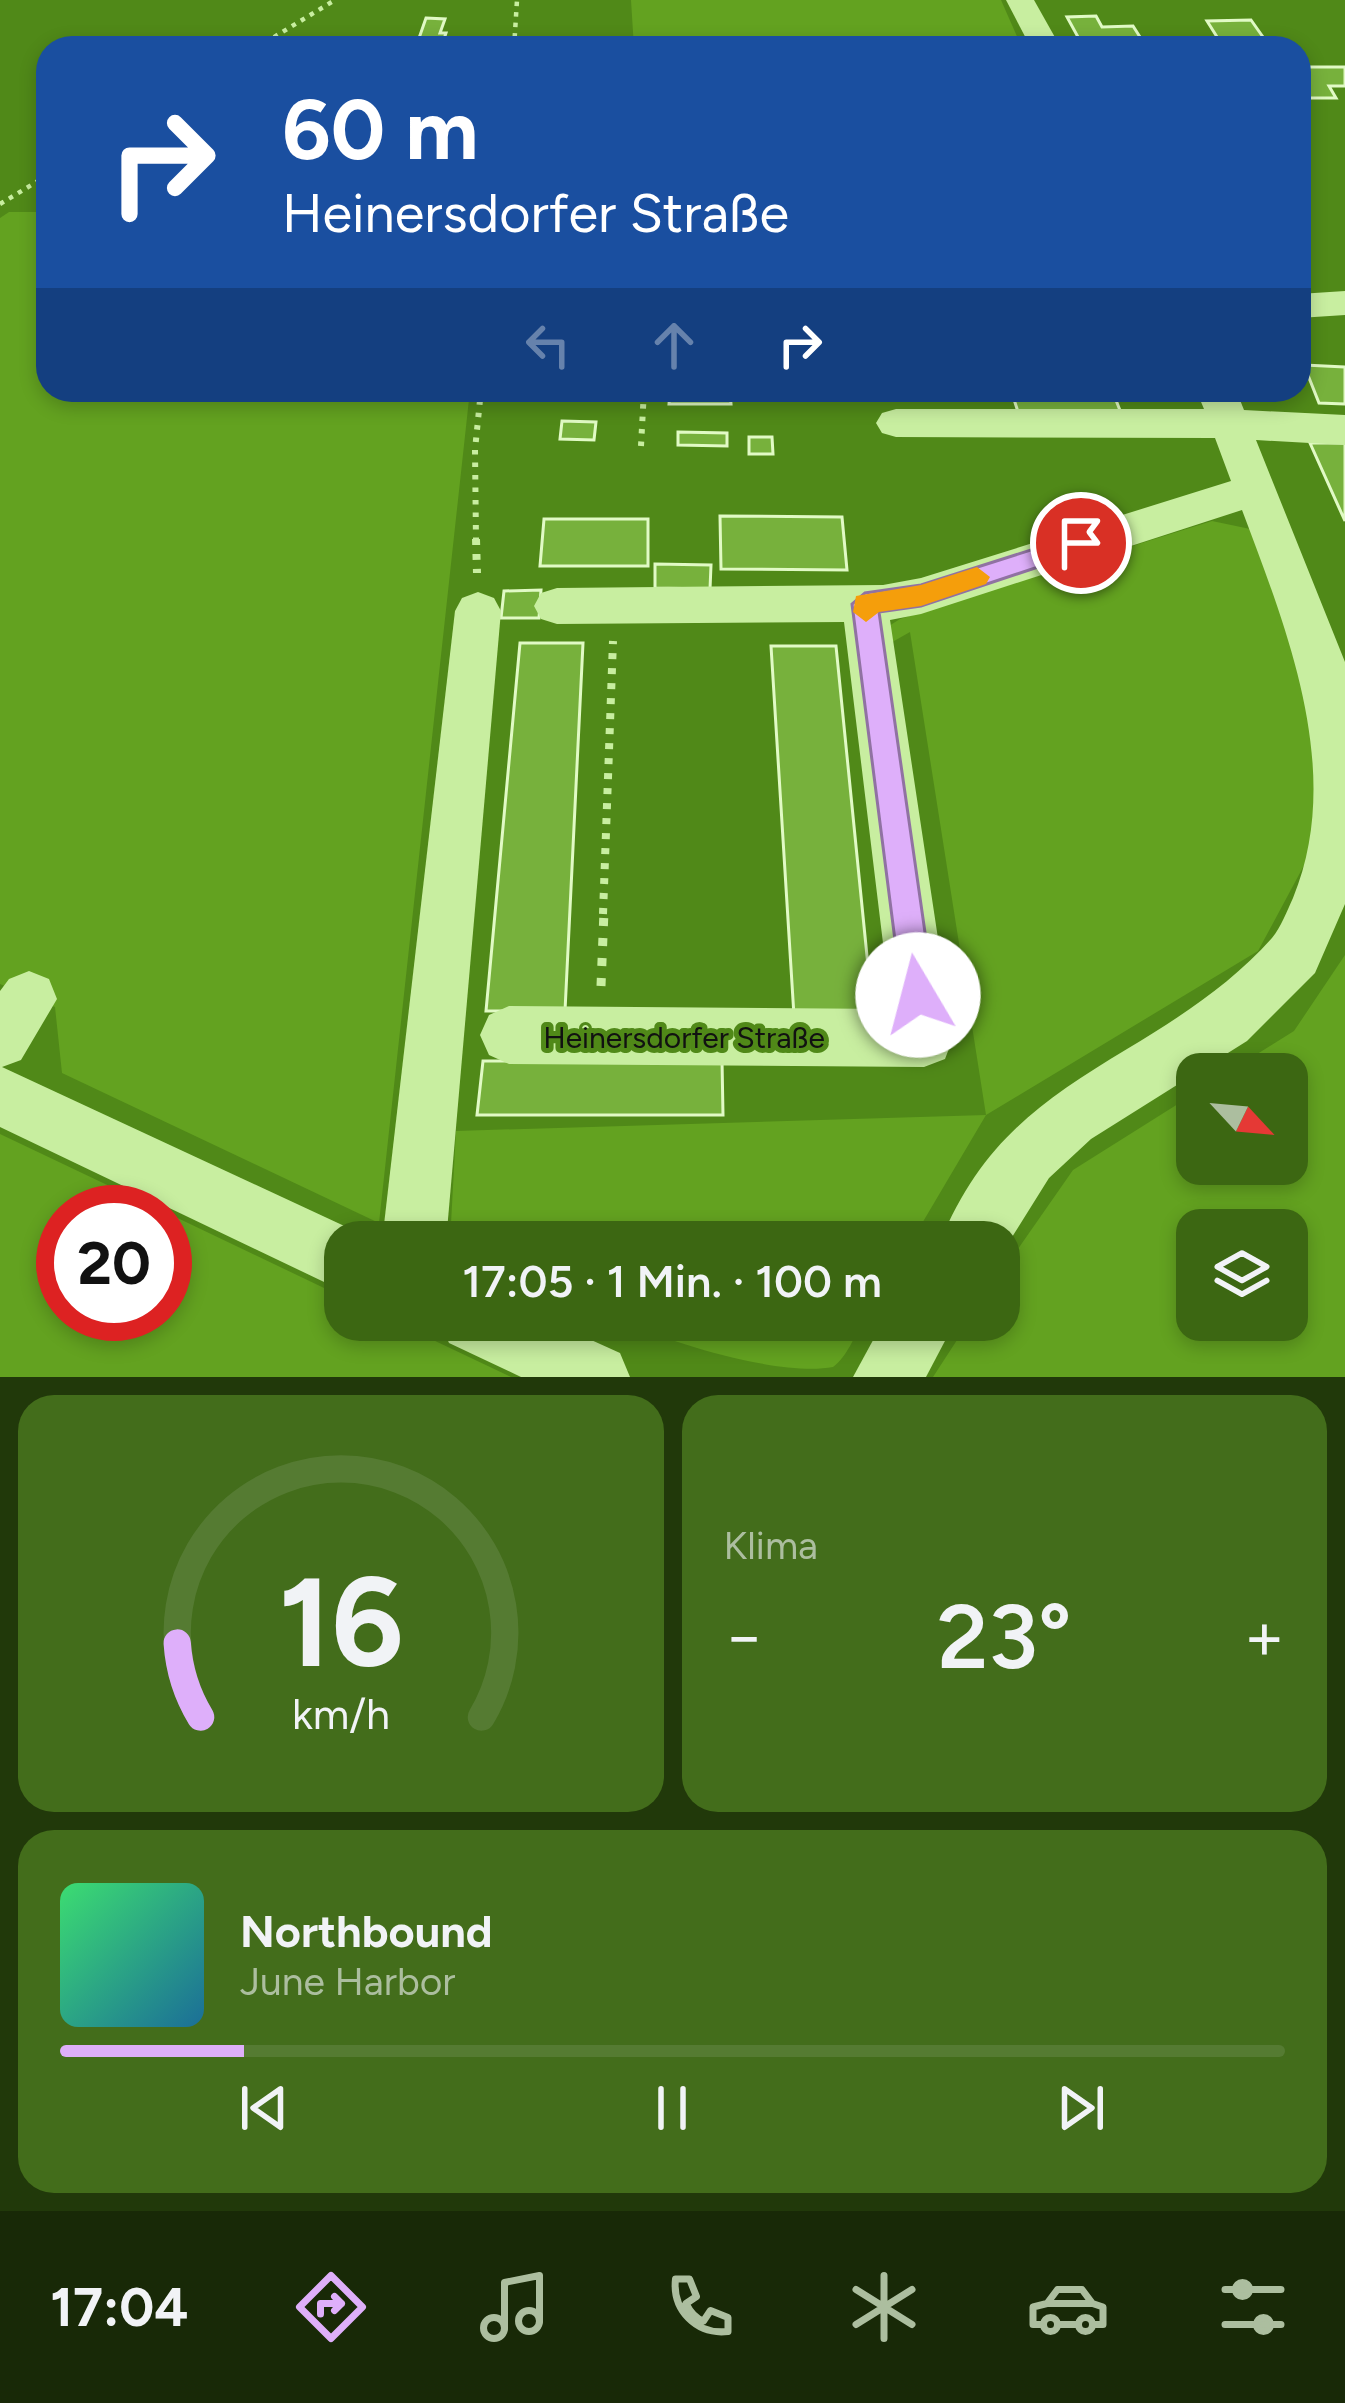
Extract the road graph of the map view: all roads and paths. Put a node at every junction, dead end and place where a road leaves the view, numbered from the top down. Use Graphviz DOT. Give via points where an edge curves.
graph roads {
  1 [pos="335,0"];
  2 [pos="518,0"];
  3 [pos="1020,0"];
  4 [pos="276,36"];
  5 [pos="515,36"];
  6 [pos="1040,36"];
  7 [pos="36,182"];
  8 [pos="0,204"];
  9 [pos="1344,303"];
  10 [pos="1311,305"];
  11 [pos="481,402"];
  12 [pos="643,402"];
  13 [pos="1135,407"];
  14 [pos="1223,407"];
  15 [pos="896,423"];
  16 [pos="1345,430"];
  17 [pos="641,446"];
  18 [pos="1254,490"];
  19 [pos="865,604"];
  20 [pos="557,606"];
  21 [pos="614,606"];
  22 [pos="478,610"];
  23 [pos="1341,725"];
  24 [pos="508,1035"];
  25 [pos="600,1036"];
  26 [pos="0,1096"];
  27 [pos="415,1221"];
  28 [pos="985,1221"];
  29 [pos="324,1250"];
  30 [pos="518,1341"];
  31 [pos="910,1341"];
  32 [pos="596,1377"];
  33 [pos="887,1377"];
  1 -- 4 [label="path"];
  2 -- 5 [label="path"];
  3 -- 6 [label="street"];
  7 -- 8 [label="path"];
  9 -- 10 [label="street"];
  11 -- 22 [label="path"];
  12 -- 17 [label="path"];
  13 -- 14 [label="street"];
  13 -- 15 [label="street"];
  14 -- 16 [label="street"];
  14 -- 18 [label="street"];
  18 -- 19 [label="street" via="921,596"];
  18 -- 23 [label="street"];
  19 -- 21 [label="street"];
  19 -- 25 [label="street, Heinersdorfer Straße" via="924,1038"];
  20 -- 21 [label="street"];
  21 -- 25 [label="path"];
  22 -- 27 [label="street"];
  23 -- 28 [label="street" via="1343,800 1332,873 1294,954 1227,1022 1070,1118 1027,1156"];
  24 -- 25 [label="street, Heinersdorfer Straße"];
  26 -- 29 [label="street"];
  30 -- 32 [label="street"];
  31 -- 33 [label="street"];
}
